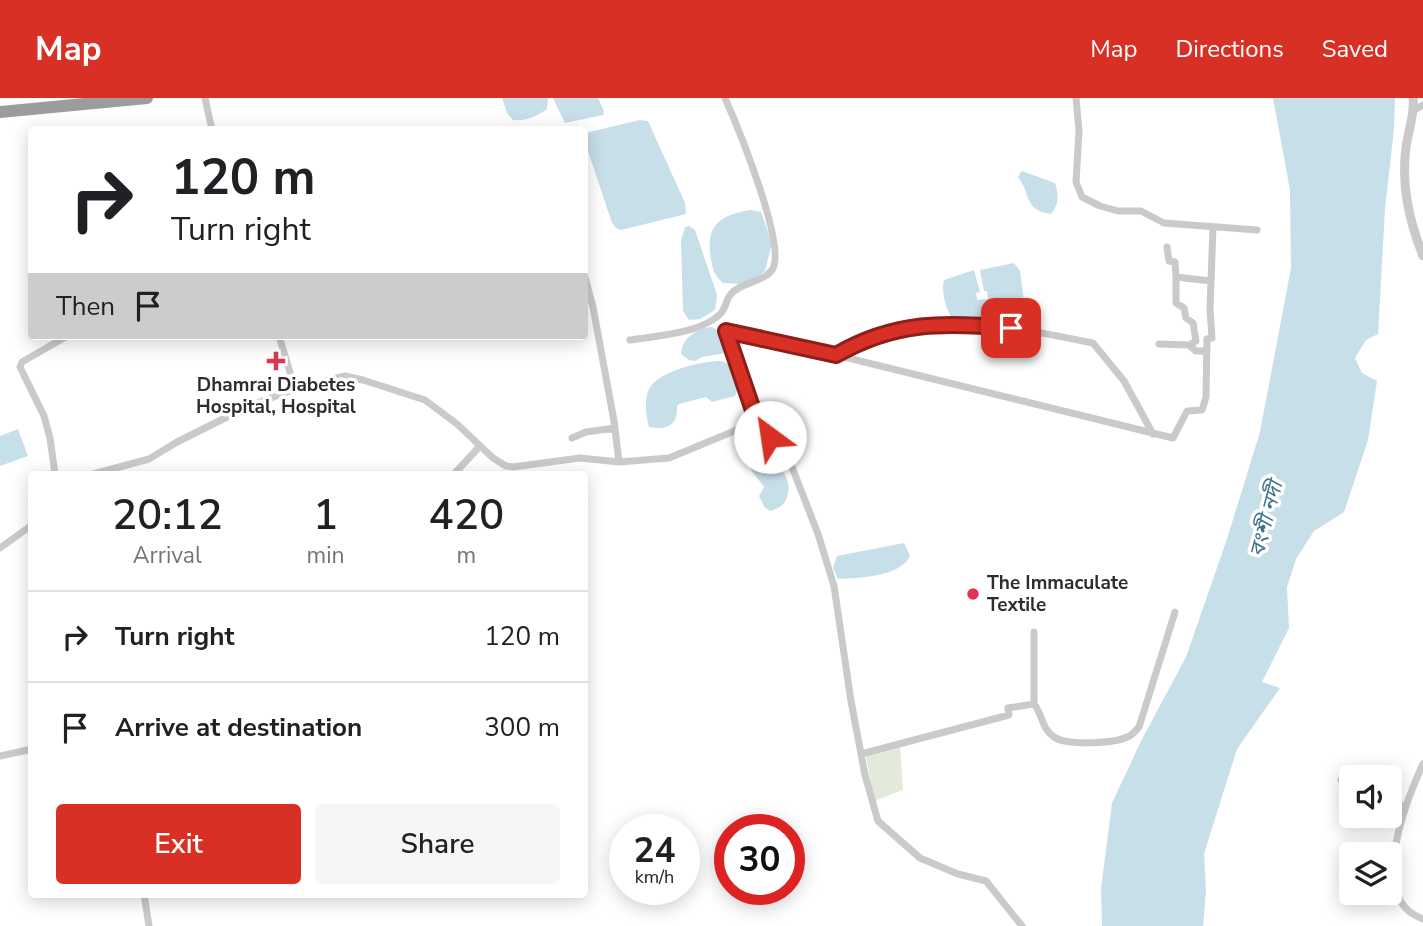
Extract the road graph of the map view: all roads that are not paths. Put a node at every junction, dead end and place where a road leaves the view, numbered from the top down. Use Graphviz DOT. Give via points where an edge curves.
graph roads {
  1 [pos="64,98"];
  2 [pos="147,98"];
  3 [pos="205,98"];
  4 [pos="725,98"];
  5 [pos="1076,98"];
  6 [pos="1416,103"];
  7 [pos="0,104"];
  8 [pos="0,112"];
  9 [pos="211,126"];
  10 [pos="1213,227"];
  11 [pos="1257,230"];
  12 [pos="1167,247"];
  13 [pos="1423,256"];
  14 [pos="1175,277"];
  15 [pos="1211,281"];
  16 [pos="588,297"];
  17 [pos="722,313"];
  18 [pos="726,331"];
  19 [pos="60,340"];
  20 [pos="280,340"];
  21 [pos="630,340"];
  22 [pos="1159,344"];
  23 [pos="1189,345"];
  24 [pos="1207,351"];
  25 [pos="836,355"];
  26 [pos="295,389"];
  27 [pos="756,419"];
  28 [pos="615,428"];
  29 [pos="1153,434"];
  30 [pos="572,438"];
  31 [pos="480,446"];
  32 [pos="619,462"];
  33 [pos="55,471"];
  34 [pos="104,471"];
  35 [pos="457,471"];
  36 [pos="518,471"];
  37 [pos="28,528"];
  38 [pos="0,548"];
  39 [pos="1175,612"];
  40 [pos="1034,632"];
  41 [pos="1034,704"];
  42 [pos="28,750"];
  43 [pos="861,754"];
  44 [pos="0,756"];
  45 [pos="1423,764"];
  46 [pos="1404,807"];
  47 [pos="145,898"];
  48 [pos="1423,919"];
  49 [pos="149,926"];
  50 [pos="1022,926"];
  1 -- 7 [label="highway"];
  2 -- 8 [label="highway"];
  3 -- 9 [label="street"];
  4 -- 17 [label="street" via="776,247 772,269 730,295"];
  5 -- 10 [label="street" via="1076,182 1082,197 1118,211 1141,211 1164,223"];
  6 -- 13 [label="street" via="1403,182"];
  10 -- 11 [label="street"];
  10 -- 15 [label="street"];
  12 -- 14 [label="street" via="1169,261 1175,262"];
  14 -- 15 [label="street"];
  14 -- 23 [label="street" via="1176,303 1193,323 1196,341"];
  15 -- 24 [label="street" via="1213,330"];
  16 -- 28 [label="street"];
  17 -- 18 [label="street"];
  17 -- 21 [label="street" via="683,331"];
  18 -- 25 [label="street"];
  18 -- 27 [label="street"];
  19 -- 33 [label="street" via="20,367 44,416"];
  20 -- 26 [label="street"];
  22 -- 23 [label="street"];
  23 -- 24 [label="street"];
  24 -- 29 [label="street" via="1202,411 1187,411 1173,438"];
  25 -- 29 [label="street"];
  25 -- 29 [label="street" via="891,331 954,323 1093,343 1124,381"];
  26 -- 31 [label="street" via="345,376 407,393 425,400"];
  26 -- 34 [label="street" via="249,406 149,459"];
  27 -- 32 [label="street" via="679,455"];
  27 -- 43 [label="street" via="792,467 818,534 834,586"];
  28 -- 30 [label="street"];
  28 -- 32 [label="street"];
  31 -- 35 [label="street"];
  31 -- 36 [label="street"];
  32 -- 36 [label="street" via="580,457"];
  37 -- 38 [label="street"];
  39 -- 41 [label="street" via="1139,727 1129,736 1070,743 1054,737 1042,724"];
  40 -- 41 [label="street"];
  41 -- 43 [label="street" via="1008,708 1009,715"];
  42 -- 44 [label="street"];
  43 -- 50 [label="street" via="878,821 920,858 986,881"];
  45 -- 46 [label="street"];
  46 -- 48 [label="street" via="1394,888 1403,907"];
  47 -- 49 [label="street"];
}
